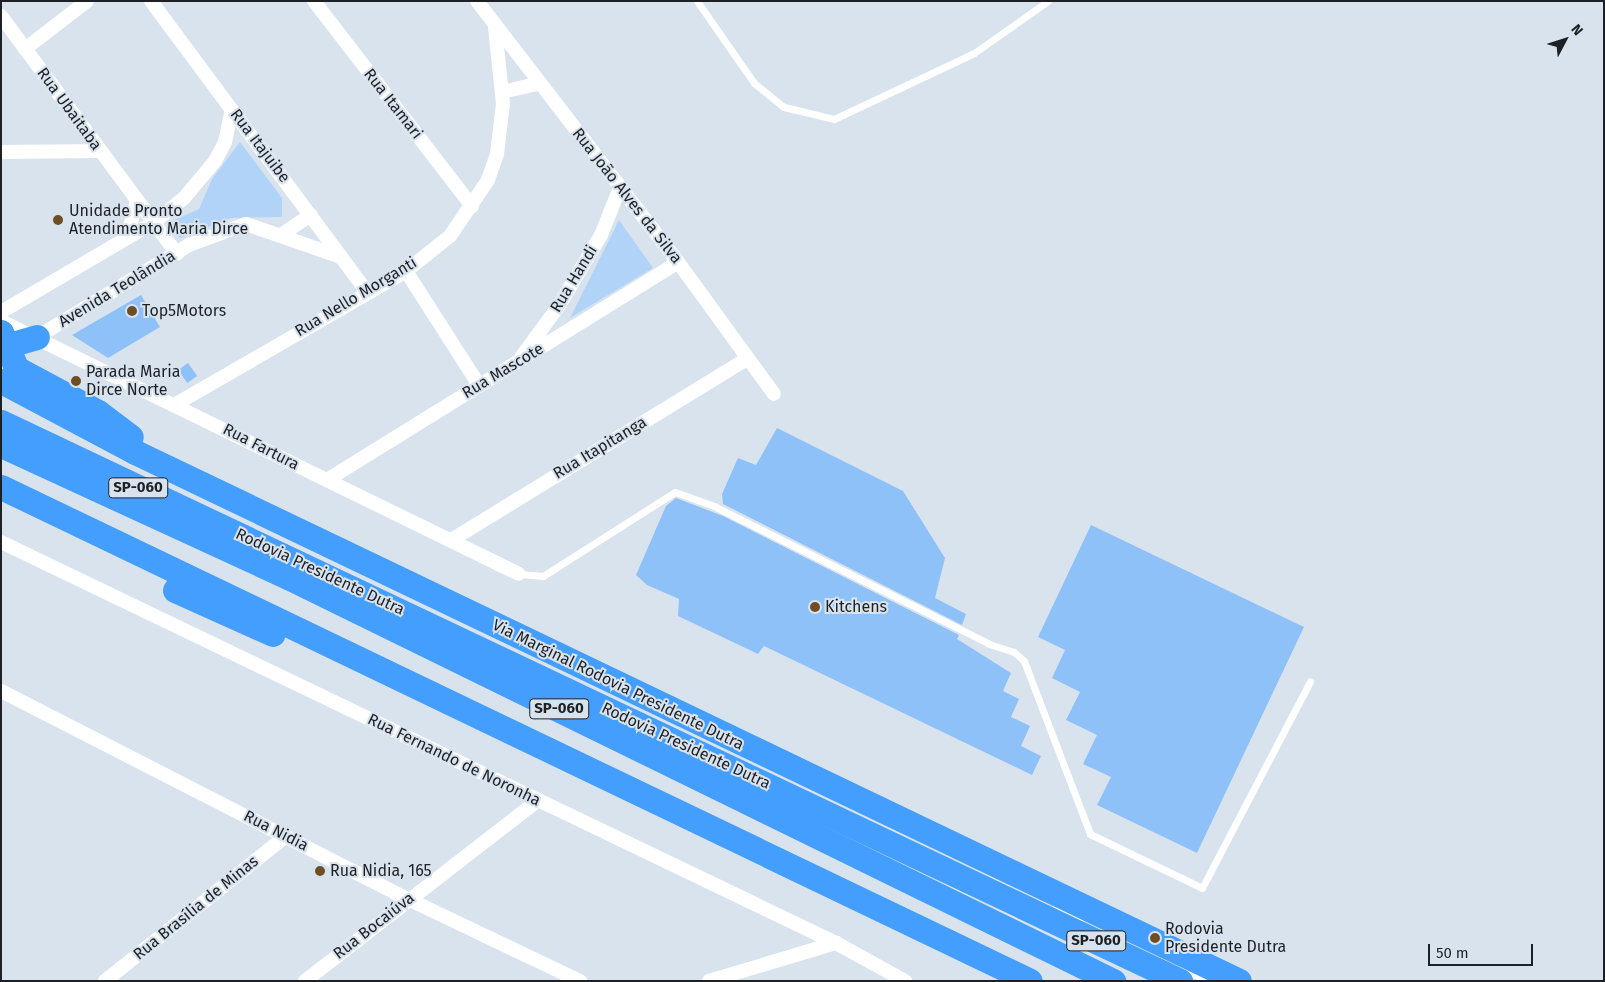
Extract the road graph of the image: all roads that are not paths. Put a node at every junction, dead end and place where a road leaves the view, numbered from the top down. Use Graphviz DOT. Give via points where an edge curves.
graph roads {
  1 [pos="87,1"];
  2 [pos="151,1"];
  3 [pos="314,1"];
  4 [pos="477,1"];
  5 [pos="698,1"];
  6 [pos="1048,1"];
  7 [pos="1,16"];
  8 [pos="495,26"];
  9 [pos="25,49"];
  10 [pos="538,84"];
  11 [pos="502,92"];
  12 [pos="232,110"];
  13 [pos="100,151"];
  14 [pos="1,152"];
  15 [pos="620,188"];
  16 [pos="137,201"];
  17 [pos="472,206"];
  18 [pos="311,215"];
  19 [pos="153,223"];
  20 [pos="282,235"];
  21 [pos="127,238"];
  22 [pos="176,254"];
  23 [pos="341,257"];
  24 [pos="678,262"];
  25 [pos="406,271"];
  26 [pos="367,292"];
  27 [pos="1,312"];
  28 [pos="1,321"];
  29 [pos="37,337"];
  30 [pos="5,339"];
  31 [pos="748,358"];
  32 [pos="517,363"];
  33 [pos="1,380"];
  34 [pos="479,385"];
  35 [pos="774,394"];
  36 [pos="176,404"];
  37 [pos="1,422"];
  38 [pos="1,445"];
  39 [pos="174,472"];
  40 [pos="327,480"];
  41 [pos="1,488"];
  42 [pos="452,539"];
  43 [pos="1,542"];
  44 [pos="519,574"];
  45 [pos="1310,681"];
  46 [pos="1,691"];
  47 [pos="538,800"];
  48 [pos="286,836"];
  49 [pos="408,899"];
  50 [pos="1013,901"];
  51 [pos="836,943"];
  52 [pos="1156,953"];
  53 [pos="1177,971"];
  54 [pos="105,981"];
  55 [pos="305,981"];
  56 [pos="580,981"];
  57 [pos="710,981"];
  58 [pos="905,981"];
  59 [pos="1030,981"];
  60 [pos="1113,981"];
  61 [pos="1207,981"];
  62 [pos="1239,981"];
  1 -- 9 [label="street"];
  2 -- 12 [label="street, Rua Itajuibe"];
  3 -- 17 [label="street, Rua Itamari"];
  4 -- 8 [label="street, Rua João Alves da Silva"];
  5 -- 6 [label="lane" via="754,83 784,108 834,118 974,53"];
  7 -- 9 [label="street, Rua Ubaitaba"];
  8 -- 10 [label="street, Rua João Alves da Silva"];
  8 -- 11 [label="street, Rua Nello Morganti"];
  9 -- 13 [label="street, Rua Ubaitaba"];
  10 -- 11 [label="street"];
  10 -- 15 [label="street, Rua João Alves da Silva"];
  11 -- 17 [label="street, Rua Nello Morganti" via="497,154"];
  12 -- 18 [label="street, Rua Itajuibe"];
  12 -- 19 [label="street" via="225,142 215,161 184,198"];
  13 -- 14 [label="street"];
  13 -- 16 [label="street, Rua Ubaitaba"];
  15 -- 24 [label="street, Rua João Alves da Silva"];
  15 -- 32 [label="street, Rua Handi" via="601,235 560,304"];
  16 -- 19 [label="street, Rua Ubaitaba"];
  16 -- 21 [label="street"];
  17 -- 25 [label="street, Rua Nello Morganti" via="450,236"];
  18 -- 20 [label="street"];
  18 -- 23 [label="street, Rua Itajuibe"];
  19 -- 21 [label="street"];
  19 -- 22 [label="street, Rua Ubaitaba"];
  20 -- 22 [label="street, Avenida Teolândia" via="246,224 202,238"];
  20 -- 23 [label="street, Avenida Teolândia"];
  21 -- 27 [label="street"];
  22 -- 29 [label="street, Avenida Teolândia"];
  23 -- 26 [label="street, Rua Itajuibe"];
  24 -- 31 [label="street, Rua João Alves da Silva"];
  24 -- 32 [label="street, Rua Mascote"];
  25 -- 26 [label="street, Rua Nello Morganti"];
  25 -- 34 [label="street"];
  26 -- 36 [label="street, Rua Nello Morganti"];
  28 -- 29 [label="street, Rua Fartura"];
  29 -- 30 [label="highway"];
  29 -- 36 [label="street, Rua Fartura"];
  30 -- 39 [label="highway" via="10,361 16,368 98,412"];
  31 -- 35 [label="street, Rua João Alves da Silva"];
  31 -- 42 [label="street, Rua Itapitanga"];
  32 -- 34 [label="street, Rua Mascote"];
  33 -- 39 [label="highway, Via Marginal Rodovia Presidente Dutra"];
  34 -- 40 [label="street, Rua Mascote"];
  36 -- 40 [label="street, Rua Fartura"];
  37 -- 50 [label="highway, Rodovia Presidente Dutra / SP-060"];
  38 -- 60 [label="highway, Rodovia Presidente Dutra / SP-060" via="288,576"];
  39 -- 62 [label="highway, Via Marginal Rodovia Presidente Dutra"];
  40 -- 42 [label="street, Rua Fartura"];
  41 -- 59 [label="highway, SP-060" via="68,521 171,588 233,619 399,677"];
  42 -- 44 [label="street, Rua Fartura"];
  43 -- 47 [label="street, Rua Fernando de Noronha"];
  44 -- 45 [label="lane" via="543,576 675,492 714,506 988,644 1014,652 1024,660 1090,834 1202,888"];
  46 -- 48 [label="street, Rua Nidia"];
  47 -- 49 [label="street, Rua Bocaiúva"];
  47 -- 51 [label="street, Rua Fernando de Noronha"];
  48 -- 49 [label="street, Rua Nidia"];
  48 -- 54 [label="street, Rua Brasília de Minas"];
  49 -- 55 [label="street, Rua Bocaiúva"];
  49 -- 56 [label="street, Rua Nidia"];
  50 -- 52 [label="lane" via="1076,916"];
  50 -- 53 [label="highway, Rodovia Presidente Dutra / SP-060"];
  51 -- 57 [label="street"];
  51 -- 58 [label="street, Rua Fernando de Noronha"];
  53 -- 61 [label="lane"];
}
